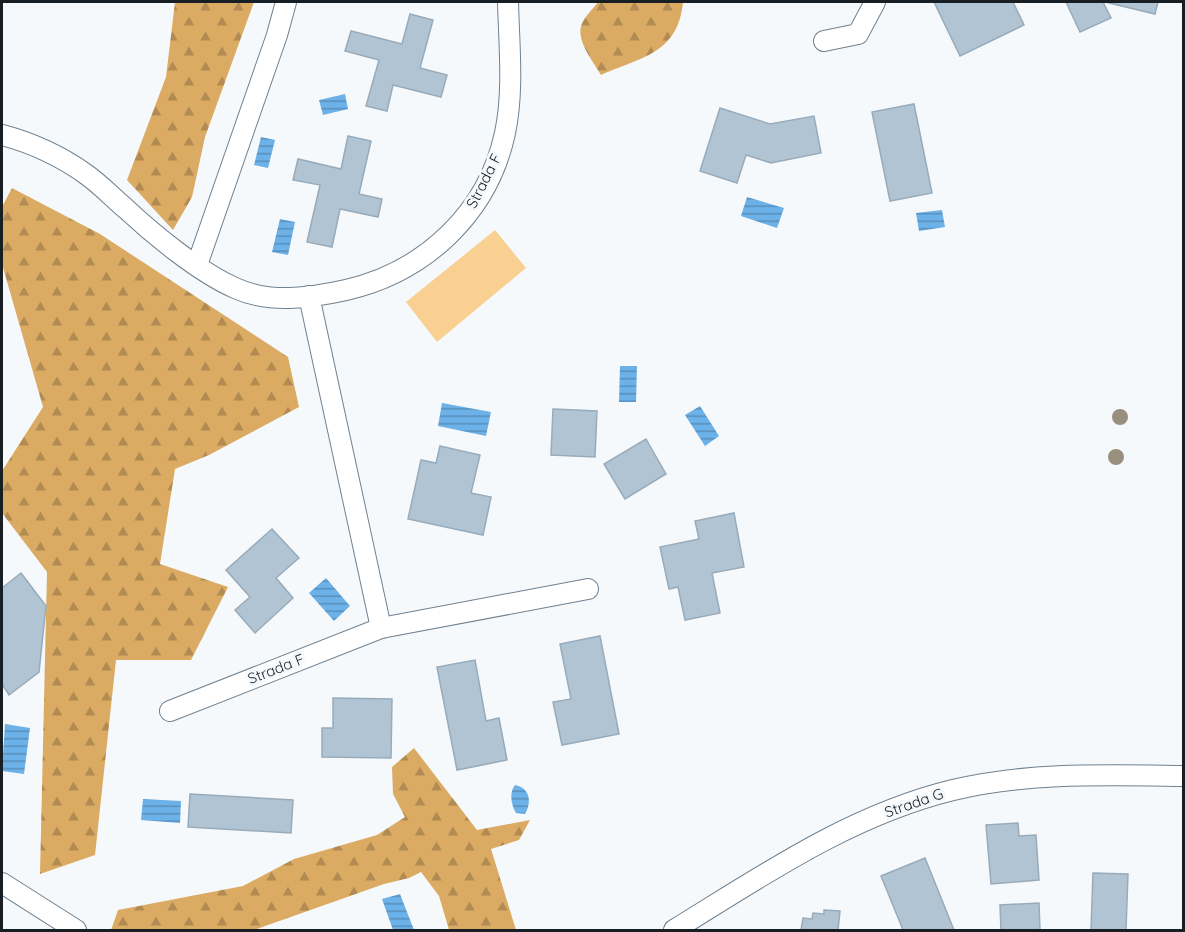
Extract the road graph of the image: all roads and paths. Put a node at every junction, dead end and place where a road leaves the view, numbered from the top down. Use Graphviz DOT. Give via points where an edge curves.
graph roads {
  1 [pos="286,2"];
  2 [pos="508,2"];
  3 [pos="875,2"];
  4 [pos="824,41"];
  5 [pos="2,135"];
  6 [pos="196,265"];
  7 [pos="309,296"];
  8 [pos="588,589"];
  9 [pos="381,628"];
  10 [pos="170,711"];
  11 [pos="1184,776"];
  12 [pos="2,883"];
  13 [pos="76,930"];
  14 [pos="674,930"];
  1 -- 6 [label="street"];
  2 -- 7 [label="street, Strada F" via="509,102 505,132 498,159 471,210 435,248 406,267 356,287"];
  3 -- 4 [label="street" via="858,34"];
  5 -- 6 [label="street, Strada F" via="47,152 80,171"];
  6 -- 7 [label="street, Strada F" via="250,294"];
  7 -- 9 [label="street"];
  8 -- 9 [label="street, Strada F"];
  9 -- 10 [label="street, Strada F"];
  11 -- 14 [label="street, Strada G" via="1020,779 925,798 827,838"];
  12 -- 13 [label="street"];
}
